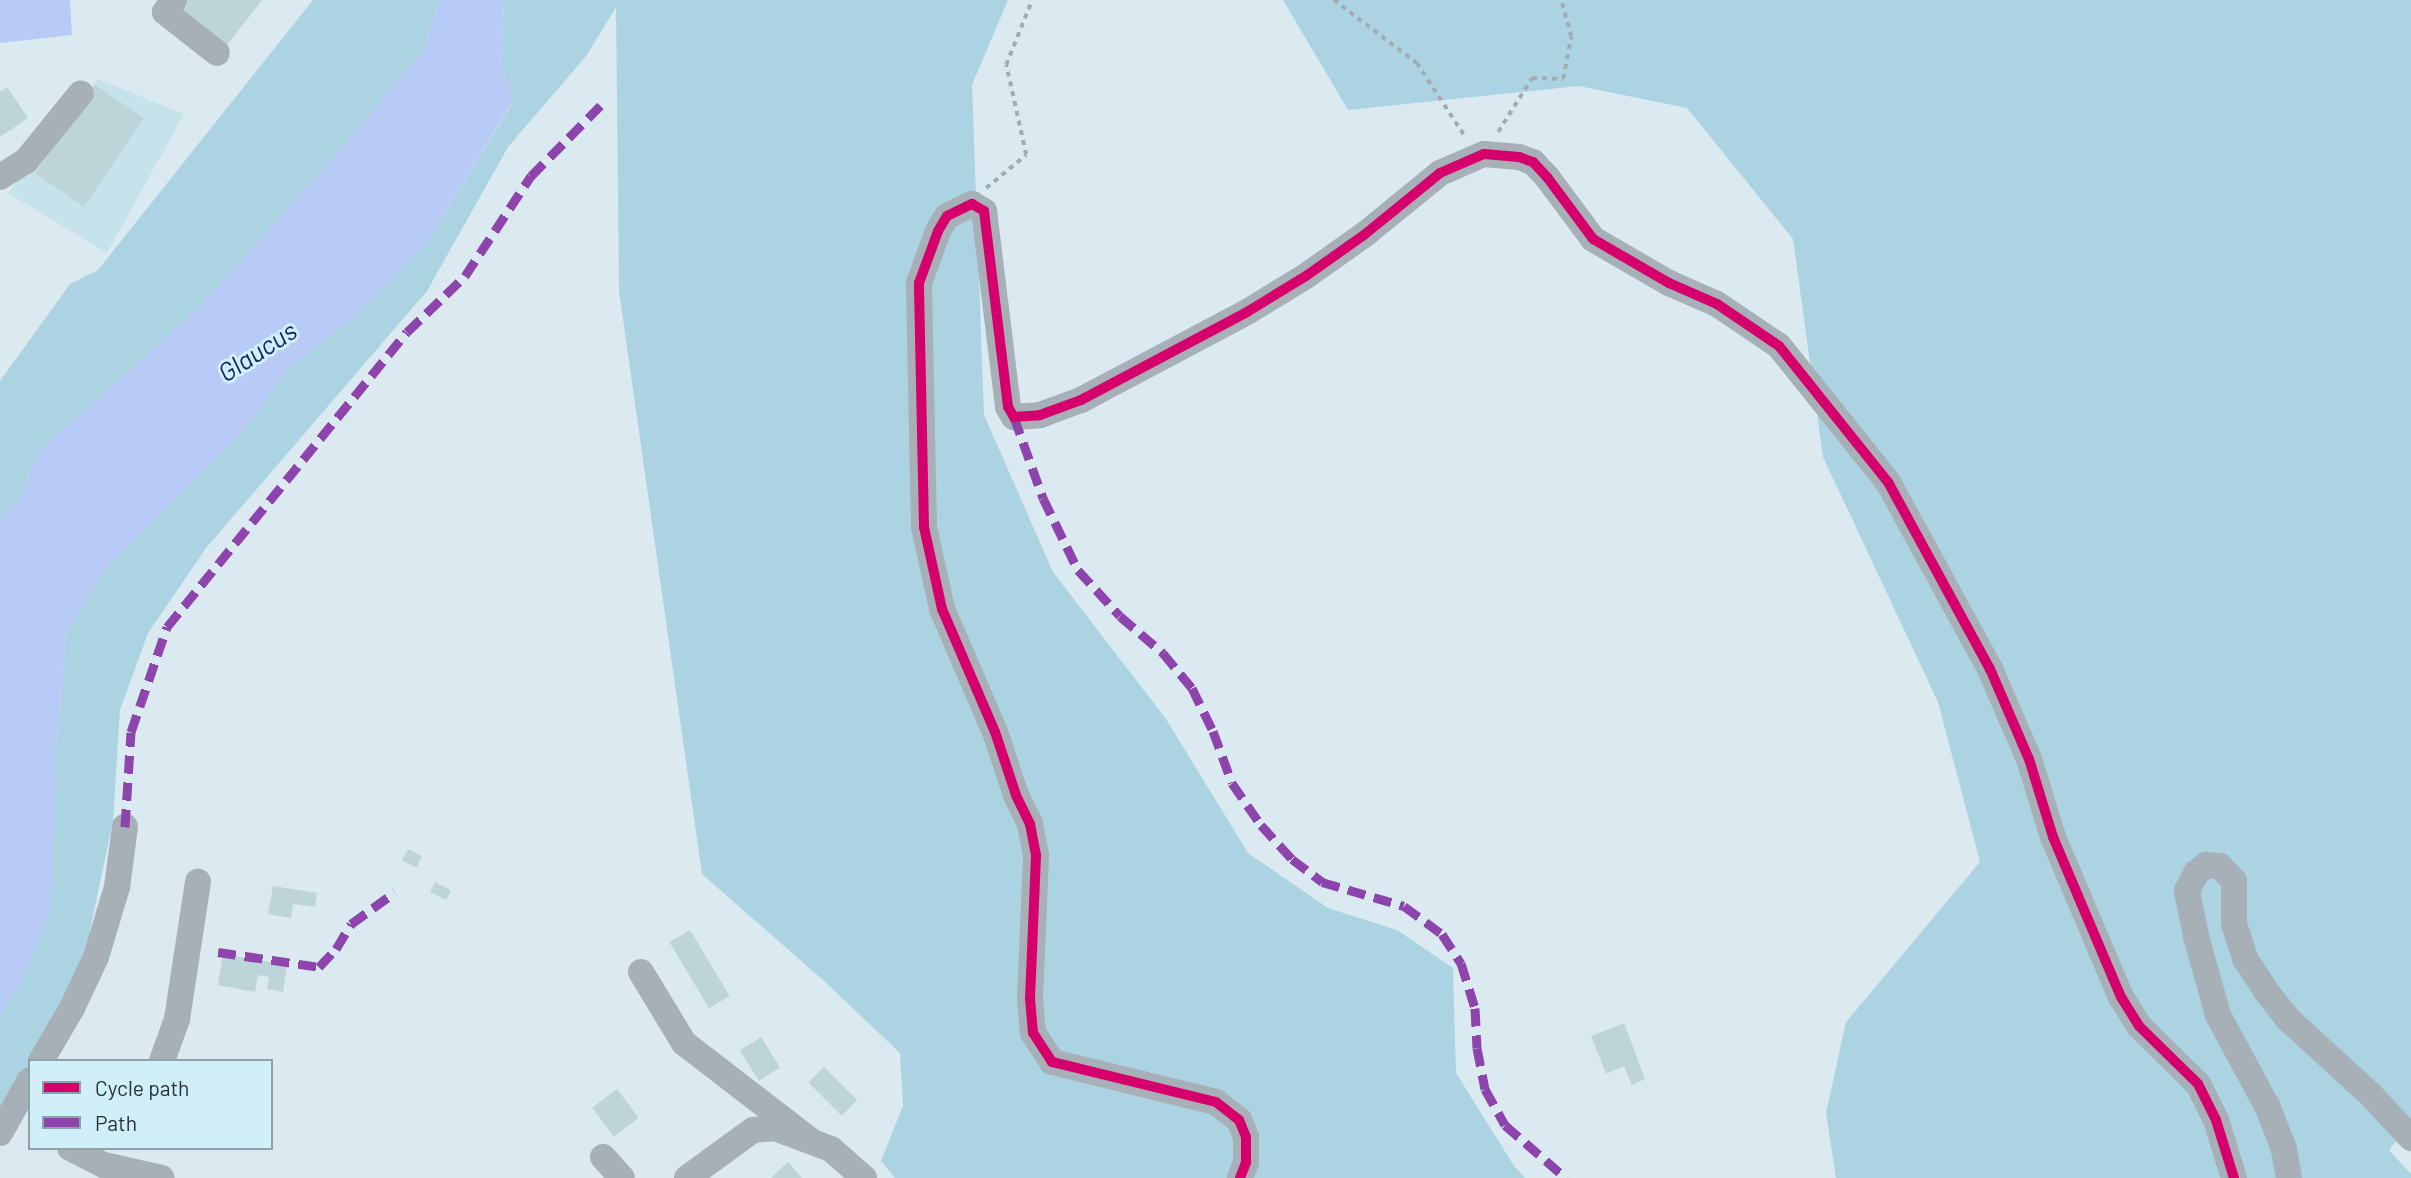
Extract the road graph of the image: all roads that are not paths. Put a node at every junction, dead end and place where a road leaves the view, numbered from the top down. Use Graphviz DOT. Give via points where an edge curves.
graph roads {
  1 [pos="174,0"];
  2 [pos="217,53"];
  3 [pos="81,93"];
  4 [pos="0,177"];
  5 [pos="125,827"];
  6 [pos="198,882"];
  7 [pos="641,972"];
  8 [pos="42,1059"];
  9 [pos="163,1059"];
  10 [pos="28,1085"];
  11 [pos="13,1126"];
  12 [pos="2411,1138"];
  13 [pos="810,1140"];
  14 [pos="75,1150"];
  15 [pos="603,1157"];
  16 [pos="128,1159"];
  17 [pos="162,1178"];
  18 [pos="622,1178"];
  19 [pos="687,1178"];
  20 [pos="864,1178"];
  21 [pos="1240,1178"];
  22 [pos="2234,1178"];
  23 [pos="2289,1178"];
  1 -- 2 [label="street" via="165,12"];
  3 -- 4 [label="street" via="26,161"];
  5 -- 8 [label="street" via="117,887 96,957"];
  6 -- 9 [label="street" via="177,1019"];
  7 -- 13 [label="street" via="684,1043"];
  10 -- 11 [label="street"];
  12 -- 23 [label="street" via="2288,1019 2266,991 2246,960 2234,924 2234,881 2220,866 2206,865 2187,891 2196,936 2218,1015 2268,1108 2284,1149"];
  13 -- 19 [label="street" via="775,1128 753,1130"];
  13 -- 20 [label="street" via="831,1149"];
  14 -- 16 [label="street" via="104,1165"];
  15 -- 18 [label="street"];
  16 -- 17 [label="street"];
  21 -- 22 [label="street" via="1246,1137 1239,1120 1216,1102 1052,1062 1032,1033 1036,855 1030,824 942,609 924,527 919,284 937,231 947,216 972,204 984,211 1008,407 1014,417 1029,417 1081,400 1247,312 1364,235 1440,173 1484,154 1533,163 1593,239 1669,283 1717,304 1779,346 1888,482 1990,669 2029,759 2053,837 2121,997 2139,1026 2198,1084 2217,1120"];
}
